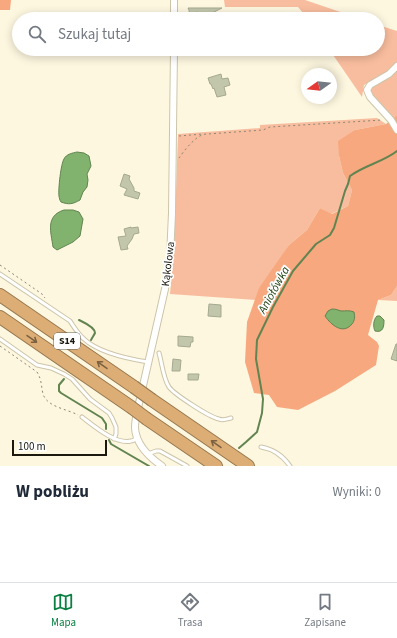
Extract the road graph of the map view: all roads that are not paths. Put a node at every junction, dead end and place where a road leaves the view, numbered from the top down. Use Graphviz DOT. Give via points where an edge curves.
graph roads {
  1 [pos="174,0"];
  2 [pos="174,12"];
  3 [pos="174,56"];
  4 [pos="397,66"];
  5 [pos="397,130"];
  6 [pos="0,274"];
  7 [pos="0,295"];
  8 [pos="0,317"];
  9 [pos="0,339"];
  10 [pos="159,354"];
  11 [pos="148,362"];
  12 [pos="82,417"];
  13 [pos="231,418"];
  14 [pos="138,438"];
  15 [pos="114,439"];
  16 [pos="261,448"];
  17 [pos="148,454"];
  18 [pos="162,466"];
  19 [pos="187,466"];
  20 [pos="216,466"];
  21 [pos="248,466"];
  22 [pos="290,466"];
  1 -- 2 [label="street"];
  3 -- 11 [label="street, Kąkolowa" via="170,257"];
  4 -- 5 [label="street" via="370,85 367,90"];
  6 -- 11 [label="lane" via="70,321 84,339 93,345 131,359"];
  21 -- 7 [label="highway, S14, one-way, bridge"];
  8 -- 20 [label="highway, S14, one-way, bridge"];
  9 -- 15 [label="lane" via="37,366 51,368 72,379 90,399 109,413 116,427"];
  10 -- 13 [label="lane" via="167,382 174,392 206,414 222,420"];
  11 -- 14 [label="street, Kąkolowa" via="137,412 135,429"];
  12 -- 15 [label="lane"];
  14 -- 15 [label="lane" via="124,442"];
  14 -- 17 [label="street, Kąkolowa"];
  16 -- 22 [label="lane" via="270,449"];
  17 -- 18 [label="street, Kąkolowa"];
  17 -- 19 [label="lane" via="160,451"];
}
